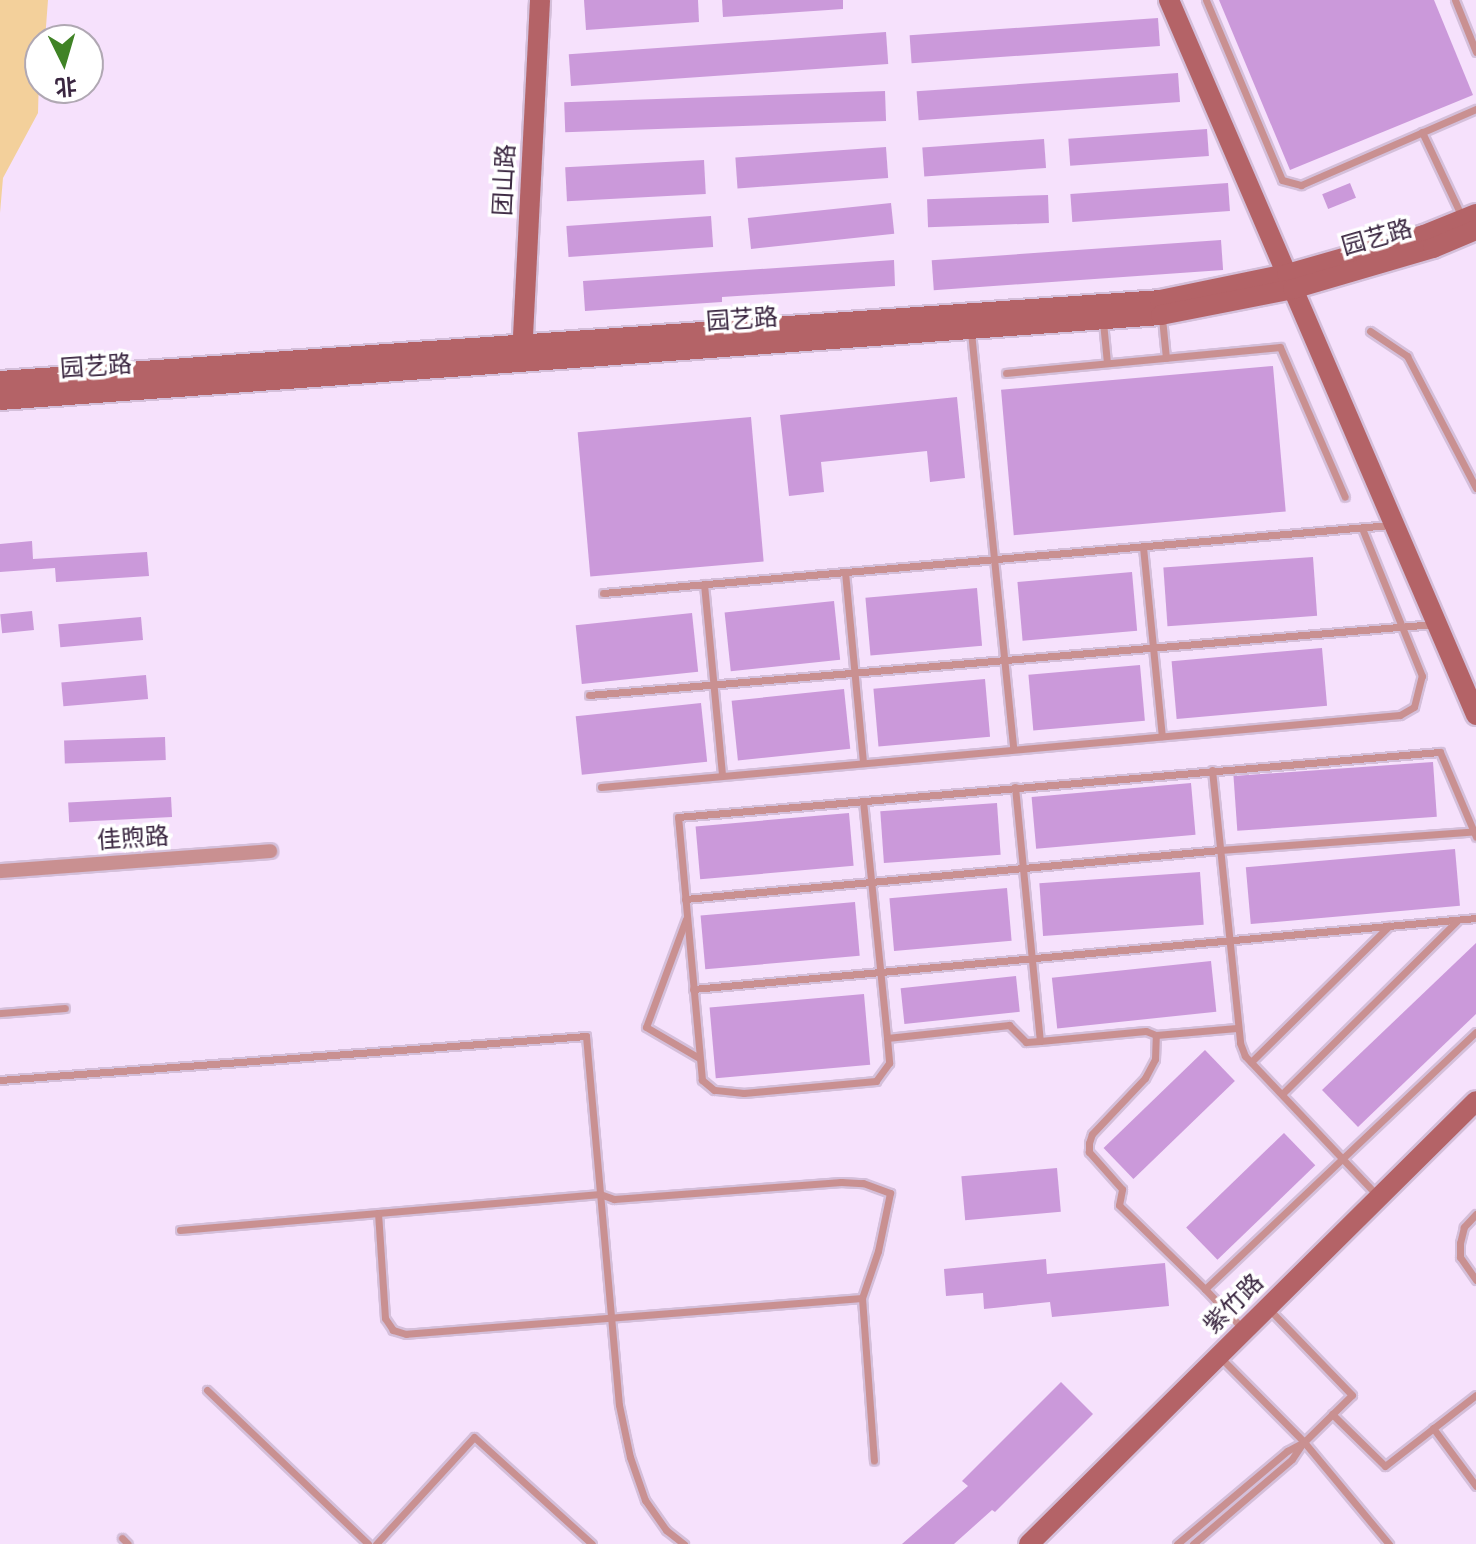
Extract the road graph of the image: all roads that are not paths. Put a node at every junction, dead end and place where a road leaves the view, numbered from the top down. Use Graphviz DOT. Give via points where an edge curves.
graph roads {
  1 [pos="540,0"];
  2 [pos="1169,0"];
  3 [pos="1206,0"];
  4 [pos="1455,0"];
  5 [pos="1476,52"];
  6 [pos="1476,109"];
  7 [pos="1422,132"];
  8 [pos="1472,221"];
  9 [pos="1290,282"];
  10 [pos="1161,315"];
  11 [pos="1103,320"];
  12 [pos="971,330"];
  13 [pos="1370,331"];
  14 [pos="522,353"];
  15 [pos="1166,358"];
  16 [pos="1107,363"];
  17 [pos="1006,373"];
  18 [pos="0,381"];
  19 [pos="0,400"];
  20 [pos="1476,488"];
  21 [pos="1345,497"];
  22 [pos="1394,525"];
  23 [pos="1362,528"];
  24 [pos="1143,547"];
  25 [pos="996,559"];
  26 [pos="845,572"];
  27 [pos="704,584"];
  28 [pos="603,593"];
  29 [pos="1437,624"];
  30 [pos="1402,627"];
  31 [pos="1152,647"];
  32 [pos="1005,659"];
  33 [pos="854,672"];
  34 [pos="713,685"];
  35 [pos="589,695"];
  36 [pos="1476,715"];
  37 [pos="1162,736"];
  38 [pos="1013,748"];
  39 [pos="863,762"];
  40 [pos="1212,770"];
  41 [pos="722,775"];
  42 [pos="601,787"];
  43 [pos="1015,787"];
  44 [pos="863,801"];
  45 [pos="1475,833"];
  46 [pos="1220,850"];
  47 [pos="270,851"];
  48 [pos="1022,868"];
  49 [pos="0,871"];
  50 [pos="871,882"];
  51 [pos="685,899"];
  52 [pos="687,916"];
  53 [pos="1476,918"];
  54 [pos="1458,920"];
  55 [pos="1389,926"];
  56 [pos="1229,939"];
  57 [pos="1032,958"];
  58 [pos="879,971"];
  59 [pos="693,989"];
  60 [pos="65,1008"];
  61 [pos="0,1013"];
  62 [pos="1237,1028"];
  63 [pos="1476,1032"];
  64 [pos="1156,1035"];
  65 [pos="887,1038"];
  66 [pos="1040,1041"];
  67 [pos="699,1058"];
  68 [pos="1251,1062"];
  69 [pos="0,1080"];
  70 [pos="1282,1094"];
  71 [pos="1476,1103"];
  72 [pos="1344,1159"];
  73 [pos="600,1194"];
  74 [pos="1379,1197"];
  75 [pos="378,1213"];
  76 [pos="1476,1214"];
  77 [pos="180,1230"];
  78 [pos="1476,1280"];
  79 [pos="1205,1289"];
  80 [pos="862,1298"];
  81 [pos="1267,1307"];
  82 [pos="612,1319"];
  83 [pos="1244,1330"];
  84 [pos="1219,1356"];
  85 [pos="207,1390"];
  86 [pos="1476,1395"];
  87 [pos="1332,1414"];
  88 [pos="1433,1428"];
  89 [pos="1304,1442"];
  90 [pos="874,1461"];
  91 [pos="1476,1486"];
  92 [pos="368,1544"];
  93 [pos="376,1544"];
  94 [pos="592,1544"];
  95 [pos="684,1544"];
  96 [pos="1029,1544"];
  97 [pos="1177,1544"];
  98 [pos="1193,1544"];
  99 [pos="1389,1544"];
  1 -- 14 [label="street, 团山路"];
  2 -- 9 [label="street"];
  3 -- 7 [label="lane" via="1282,180 1301,185"];
  4 -- 5 [label="lane"];
  6 -- 7 [label="lane"];
  7 -- 8 [label="lane"];
  8 -- 9 [label="street, 园艺路" via="1433,248"];
  9 -- 10 [label="street, 园艺路"];
  9 -- 14 [label="street, 园艺路" via="1160,300"];
  9 -- 22 [label="street"];
  10 -- 11 [label="street, 园艺路"];
  10 -- 15 [label="lane"];
  11 -- 12 [label="street, 园艺路"];
  11 -- 16 [label="lane"];
  12 -- 14 [label="street, 园艺路"];
  12 -- 25 [label="lane"];
  13 -- 20 [label="lane" via="1407,356"];
  14 -- 18 [label="street, 园艺路"];
  14 -- 19 [label="street, 园艺路"];
  15 -- 16 [label="lane"];
  15 -- 21 [label="lane" via="1280,347"];
  16 -- 17 [label="lane"];
  22 -- 23 [label="lane"];
  22 -- 29 [label="street"];
  23 -- 24 [label="lane"];
  23 -- 30 [label="lane"];
  24 -- 25 [label="lane"];
  24 -- 31 [label="lane"];
  25 -- 26 [label="lane"];
  25 -- 32 [label="lane"];
  26 -- 27 [label="lane"];
  26 -- 33 [label="lane"];
  27 -- 28 [label="lane"];
  27 -- 34 [label="lane"];
  29 -- 30 [label="lane"];
  29 -- 36 [label="street"];
  30 -- 31 [label="lane"];
  30 -- 37 [label="lane" via="1422,676 1414,707 1400,715"];
  31 -- 32 [label="lane"];
  31 -- 37 [label="lane"];
  32 -- 33 [label="lane"];
  32 -- 38 [label="lane"];
  33 -- 34 [label="lane"];
  33 -- 39 [label="lane"];
  34 -- 35 [label="lane"];
  34 -- 41 [label="lane"];
  37 -- 38 [label="lane"];
  38 -- 39 [label="lane"];
  39 -- 41 [label="lane"];
  40 -- 43 [label="lane"];
  40 -- 45 [label="lane" via="1440,752"];
  40 -- 46 [label="lane"];
  41 -- 42 [label="lane"];
  43 -- 44 [label="lane"];
  43 -- 48 [label="lane"];
  44 -- 50 [label="lane"];
  44 -- 51 [label="lane" via="678,817"];
  45 -- 46 [label="lane"];
  46 -- 48 [label="lane"];
  46 -- 56 [label="lane"];
  47 -- 49 [label="street, 佳煦路"];
  48 -- 50 [label="lane"];
  48 -- 57 [label="lane"];
  50 -- 51 [label="lane"];
  50 -- 58 [label="lane"];
  51 -- 52 [label="lane"];
  52 -- 59 [label="lane"];
  52 -- 67 [label="lane" via="646,1027"];
  53 -- 54 [label="lane"];
  54 -- 55 [label="lane"];
  54 -- 70 [label="lane"];
  55 -- 56 [label="lane"];
  55 -- 68 [label="lane"];
  56 -- 57 [label="lane"];
  56 -- 62 [label="lane"];
  57 -- 58 [label="lane"];
  57 -- 66 [label="lane"];
  58 -- 59 [label="lane"];
  58 -- 65 [label="lane"];
  59 -- 67 [label="lane"];
  60 -- 61 [label="lane"];
  62 -- 64 [label="lane"];
  62 -- 68 [label="lane"];
  63 -- 72 [label="lane"];
  64 -- 66 [label="lane" via="1146,1031"];
  64 -- 79 [label="lane" via="1155,1059 1145,1078 1092,1134 1089,1152 1122,1189 1119,1205"];
  65 -- 66 [label="lane" via="1009,1025 1026,1042"];
  65 -- 67 [label="lane" via="889,1063 876,1081 726,1093 702,1080"];
  68 -- 70 [label="lane"];
  69 -- 73 [label="lane" via="586,1036"];
  70 -- 72 [label="lane"];
  71 -- 74 [label="street, 紫竹路"];
  72 -- 74 [label="lane"];
  72 -- 79 [label="lane"];
  73 -- 75 [label="lane"];
  73 -- 80 [label="lane" via="614,1199 841,1182 890,1193"];
  73 -- 82 [label="lane"];
  74 -- 81 [label="street, 紫竹路"];
  75 -- 77 [label="lane"];
  75 -- 82 [label="lane" via="385,1318 393,1330 406,1334"];
  76 -- 78 [label="lane" via="1464,1227 1460,1243 1460,1257"];
  79 -- 83 [label="lane"];
  80 -- 82 [label="lane"];
  80 -- 90 [label="lane"];
  81 -- 83 [label="street, 紫竹路"];
  81 -- 87 [label="lane" via="1352,1395"];
  82 -- 95 [label="lane" via="619,1405 630,1457 645,1500 666,1530"];
  83 -- 84 [label="street, 紫竹路"];
  84 -- 89 [label="lane"];
  84 -- 96 [label="street, 紫竹路"];
  85 -- 92 [label="lane"];
  86 -- 88 [label="lane"];
  87 -- 88 [label="lane" via="1385,1466"];
  87 -- 89 [label="lane"];
  88 -- 91 [label="lane"];
  89 -- 97 [label="lane"];
  89 -- 98 [label="lane" via="1292,1459"];
  89 -- 99 [label="lane"];
  93 -- 94 [label="lane" via="474,1437"];
}
